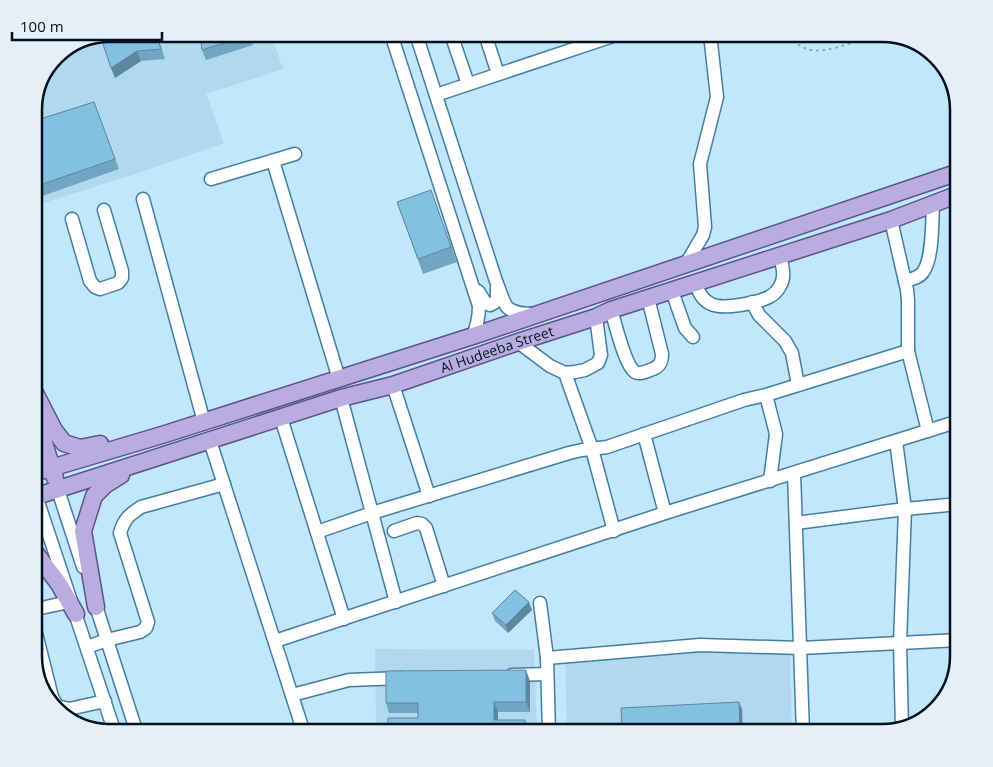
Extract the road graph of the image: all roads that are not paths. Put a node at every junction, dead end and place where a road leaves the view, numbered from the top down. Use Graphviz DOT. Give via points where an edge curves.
graph roads {
  1 [pos="394,43"];
  2 [pos="419,43"];
  3 [pos="454,43"];
  4 [pos="488,43"];
  5 [pos="592,43"];
  6 [pos="711,43"];
  7 [pos="498,74"];
  8 [pos="468,84"];
  9 [pos="436,95"];
  10 [pos="295,154"];
  11 [pos="273,161"];
  12 [pos="950,175"];
  13 [pos="211,179"];
  14 [pos="950,198"];
  15 [pos="143,199"];
  16 [pos="933,205"];
  17 [pos="104,210"];
  18 [pos="72,220"];
  19 [pos="891,220"];
  20 [pos="780,255"];
  21 [pos="686,264"];
  22 [pos="468,276"];
  23 [pos="496,281"];
  24 [pos="905,281"];
  25 [pos="695,283"];
  26 [pos="672,291"];
  27 [pos="648,298"];
  28 [pos="752,302"];
  29 [pos="537,314"];
  30 [pos="604,314"];
  31 [pos="473,336"];
  32 [pos="692,337"];
  33 [pos="518,342"];
  34 [pos="908,351"];
  35 [pos="565,372"];
  36 [pos="339,379"];
  37 [pos="393,385"];
  38 [pos="798,385"];
  39 [pos="766,395"];
  40 [pos="341,398"];
  41 [pos="43,409"];
  42 [pos="281,418"];
  43 [pos="204,422"];
  44 [pos="950,424"];
  45 [pos="928,431"];
  46 [pos="644,434"];
  47 [pos="162,435"];
  48 [pos="43,440"];
  49 [pos="210,441"];
  50 [pos="896,441"];
  51 [pos="592,449"];
  52 [pos="142,462"];
  53 [pos="52,468"];
  54 [pos="43,470"];
  55 [pos="794,473"];
  56 [pos="770,481"];
  57 [pos="224,484"];
  58 [pos="58,490"];
  59 [pos="43,493"];
  60 [pos="429,496"];
  61 [pos="950,505"];
  62 [pos="905,509"];
  63 [pos="372,513"];
  64 [pos="665,514"];
  65 [pos="43,518"];
  66 [pos="796,523"];
  67 [pos="394,531"];
  68 [pos="614,531"];
  69 [pos="317,532"];
  70 [pos="43,564"];
  71 [pos="444,586"];
  72 [pos="396,602"];
  73 [pos="540,604"];
  74 [pos="96,607"];
  75 [pos="43,608"];
  76 [pos="73,608"];
  77 [pos="344,619"];
  78 [pos="107,640"];
  79 [pos="950,640"];
  80 [pos="275,641"];
  81 [pos="900,643"];
  82 [pos="87,647"];
  83 [pos="801,648"];
  84 [pos="547,658"];
  85 [pos="43,661"];
  86 [pos="547,674"];
  87 [pos="498,676"];
  88 [pos="418,678"];
  89 [pos="48,682"];
  90 [pos="292,694"];
  91 [pos="105,701"];
  92 [pos="67,708"];
  93 [pos="902,721"];
  94 [pos="112,724"];
  95 [pos="134,724"];
  96 [pos="301,724"];
  97 [pos="549,724"];
  98 [pos="803,724"];
  1 -- 22 [label="street"];
  2 -- 9 [label="street"];
  3 -- 8 [label="street"];
  4 -- 7 [label="street"];
  5 -- 7 [label="street"];
  6 -- 21 [label="street" via="716,97 700,164 705,227"];
  7 -- 8 [label="street"];
  8 -- 9 [label="street"];
  9 -- 23 [label="street"];
  10 -- 11 [label="street"];
  11 -- 13 [label="street"];
  11 -- 36 [label="street"];
  12 -- 21 [label="main road, Al Hudeeba Street"];
  14 -- 16 [label="main road, Al Hudeeba Street"];
  15 -- 43 [label="street"];
  16 -- 19 [label="main road, Al Hudeeba Street"];
  16 -- 24 [label="street" via="930,257 923,272"];
  17 -- 18 [label="street" via="122,278 118,283 100,289 90,282"];
  19 -- 20 [label="main road, Al Hudeeba Street"];
  19 -- 24 [label="street"];
  20 -- 25 [label="main road, Al Hudeeba Street"];
  20 -- 28 [label="street" via="784,276 780,286 770,296"];
  21 -- 29 [label="main road, Al Hudeeba Street"];
  22 -- 23 [label="street" via="490,305 497,299"];
  22 -- 31 [label="street" via="479,306"];
  23 -- 29 [label="street" via="508,308 519,313"];
  24 -- 34 [label="street"];
  25 -- 26 [label="main road, Al Hudeeba Street"];
  25 -- 28 [label="street" via="703,299 713,305 723,307"];
  26 -- 27 [label="main road, Al Hudeeba Street"];
  26 -- 32 [label="street"];
  27 -- 30 [label="main road, Al Hudeeba Street"];
  27 -- 30 [label="street" via="662,354 658,367 640,373 634,371"];
  28 -- 38 [label="street" via="759,315 785,341 792,353"];
  29 -- 31 [label="main road, Al Hudeeba Street"];
  30 -- 33 [label="main road, Al Hudeeba Street"];
  30 -- 35 [label="street" via="598,362 585,370"];
  31 -- 36 [label="main road, Al Hudeeba Street"];
  33 -- 35 [label="street" via="550,366"];
  33 -- 37 [label="main road, Al Hudeeba Street"];
  34 -- 38 [label="street"];
  34 -- 45 [label="street"];
  35 -- 51 [label="street"];
  36 -- 43 [label="main road, Al Hudeeba Street"];
  37 -- 40 [label="main road, Al Hudeeba Street"];
  37 -- 60 [label="street"];
  38 -- 39 [label="street"];
  39 -- 46 [label="street"];
  39 -- 56 [label="street" via="776,434"];
  40 -- 42 [label="main road, Al Hudeeba Street"];
  40 -- 63 [label="street"];
  41 -- 47 [label="main road" via="64,443 80,448"];
  42 -- 49 [label="main road, Al Hudeeba Street"];
  42 -- 69 [label="street"];
  43 -- 47 [label="main road, Al Hudeeba Street"];
  44 -- 45 [label="street"];
  45 -- 50 [label="street"];
  46 -- 51 [label="street"];
  46 -- 64 [label="street"];
  47 -- 53 [label="main road, Al Hudeeba Street"];
  48 -- 53 [label="main road"];
  49 -- 52 [label="main road, Al Hudeeba Street"];
  49 -- 57 [label="street"];
  50 -- 55 [label="street"];
  50 -- 62 [label="street"];
  51 -- 60 [label="street" via="569,453"];
  51 -- 68 [label="street"];
  52 -- 58 [label="main road, Al Hudeeba Street"];
  52 -- 74 [label="main road" via="105,485 94,496 83,532"];
  53 -- 54 [label="main road, Al Hudeeba Street"];
  53 -- 58 [label="main road"];
  55 -- 56 [label="street"];
  55 -- 66 [label="street"];
  56 -- 64 [label="street"];
  57 -- 78 [label="street" via="141,507 123,522 120,533 148,622 140,632"];
  57 -- 80 [label="street"];
  58 -- 59 [label="main road, Al Hudeeba Street"];
  58 -- 74 [label="street"];
  60 -- 63 [label="street"];
  61 -- 62 [label="street"];
  62 -- 66 [label="street"];
  62 -- 81 [label="street"];
  63 -- 69 [label="street"];
  63 -- 72 [label="street"];
  64 -- 68 [label="street"];
  65 -- 76 [label="street"];
  66 -- 83 [label="street"];
  67 -- 71 [label="street" via="417,522 426,528"];
  68 -- 71 [label="street"];
  69 -- 77 [label="street"];
  70 -- 76 [label="main road"];
  71 -- 72 [label="street"];
  72 -- 77 [label="street"];
  73 -- 84 [label="street"];
  74 -- 78 [label="street"];
  75 -- 76 [label="street"];
  76 -- 82 [label="street"];
  77 -- 80 [label="street"];
  78 -- 82 [label="street"];
  78 -- 95 [label="street"];
  79 -- 81 [label="street"];
  80 -- 90 [label="street"];
  81 -- 83 [label="street"];
  81 -- 93 [label="street"];
  82 -- 91 [label="street"];
  83 -- 84 [label="street" via="700,645"];
  83 -- 98 [label="street"];
  84 -- 86 [label="street"];
  85 -- 89 [label="street"];
  86 -- 87 [label="street"];
  86 -- 97 [label="street"];
  88 -- 90 [label="street" via="349,680"];
  90 -- 96 [label="street"];
  91 -- 92 [label="street"];
  91 -- 94 [label="street"];
}
